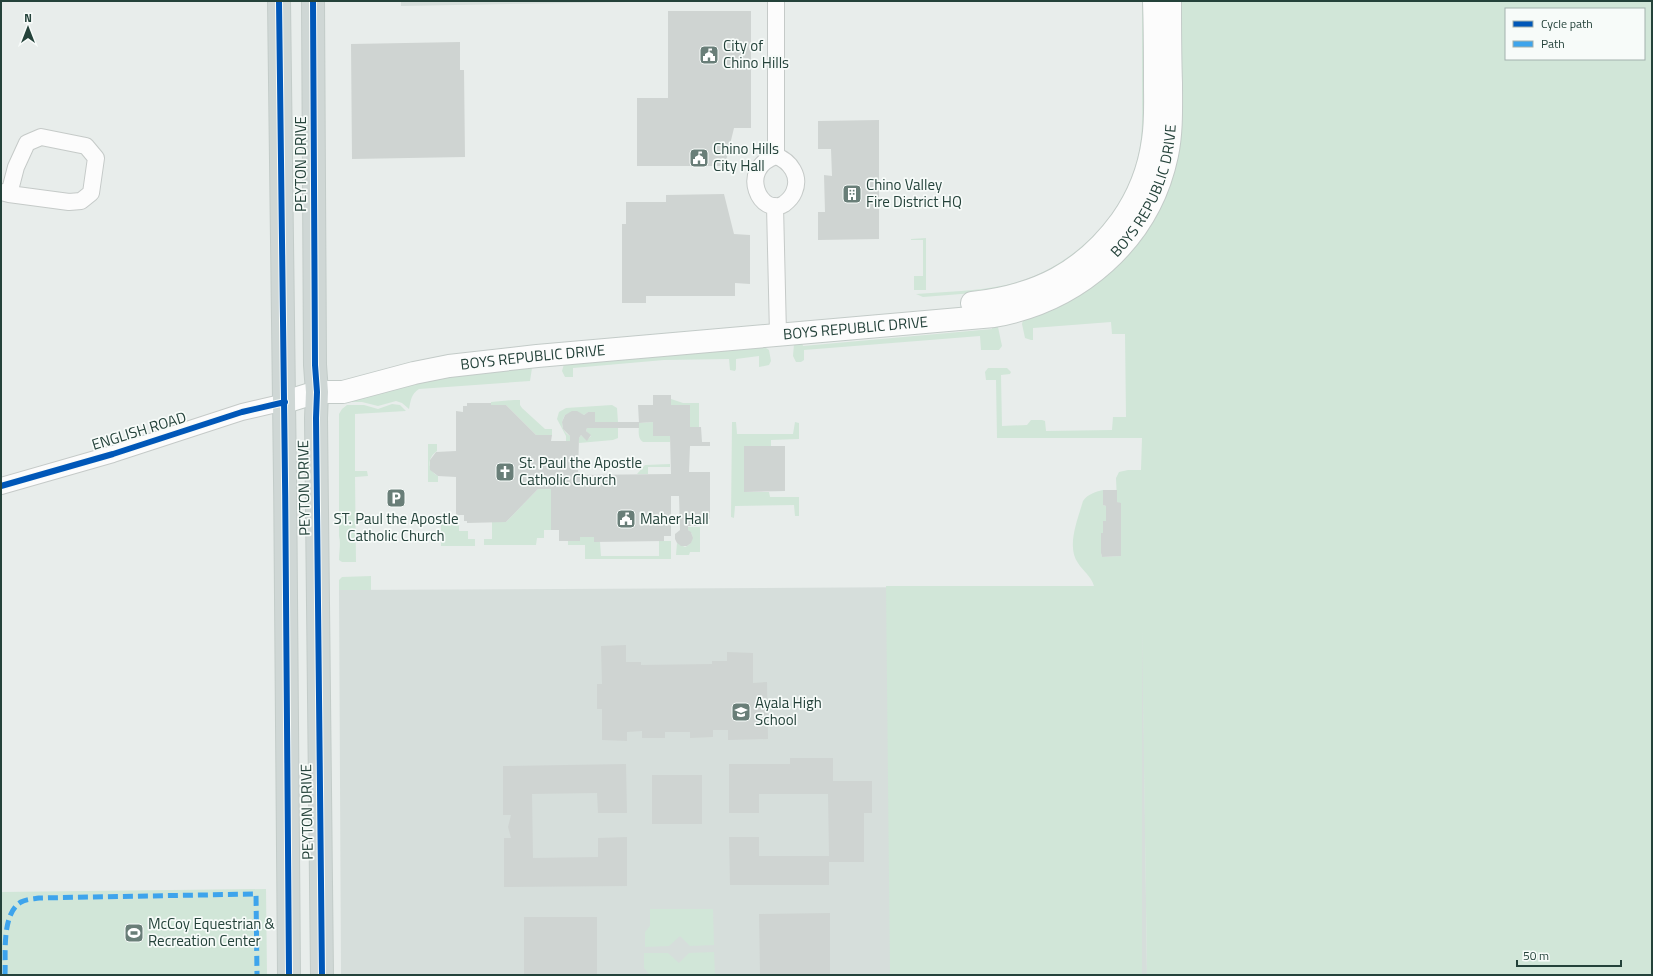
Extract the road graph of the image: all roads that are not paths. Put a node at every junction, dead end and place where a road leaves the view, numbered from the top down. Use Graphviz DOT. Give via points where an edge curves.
graph roads {
  1 [pos="279,1"];
  2 [pos="313,1"];
  3 [pos="776,1"];
  4 [pos="1154,1"];
  5 [pos="1170,1"];
  6 [pos="776,156"];
  7 [pos="5,193"];
  8 [pos="775,206"];
  9 [pos="778,327"];
  10 [pos="317,392"];
  11 [pos="285,402"];
  12 [pos="1,486"];
  13 [pos="289,919"];
  14 [pos="322,919"];
  15 [pos="289,975"];
  16 [pos="322,975"];
  1 -- 11 [label="main road, PEYTON DRIVE"];
  2 -- 10 [label="main road, PEYTON DRIVE"];
  3 -- 6 [label="street"];
  4 -- 9 [label="main road, BOYS REPUBLIC DRIVE" via="1155,122 1148,163 1130,207 1107,239 1082,264 1036,289 996,300"];
  5 -- 9 [label="main road, BOYS REPUBLIC DRIVE" via="1171,104 1167,156 1146,211 1126,241 1106,263 1061,294 1038,305 1010,313 946,320"];
  6 -- 8 [label="street" via="791,165 796,183 789,200"];
  6 -- 8 [label="street" via="759,166 755,184 762,201"];
  7 -- 7 [label="street" via="69,202 81,201 90,193 96,158 86,146 41,137 27,143"];
  8 -- 9 [label="street"];
  9 -- 10 [label="main road, BOYS REPUBLIC DRIVE" via="490,360 425,371 343,392"];
  10 -- 11 [label="main road, BOYS REPUBLIC DRIVE"];
  10 -- 14 [label="main road, PEYTON DRIVE"];
  11 -- 12 [label="street, ENGLISH ROAD" via="236,414"];
  11 -- 13 [label="main road, PEYTON DRIVE"];
  13 -- 14 [label="main road"];
  13 -- 15 [label="main road, PEYTON DRIVE"];
  14 -- 16 [label="main road, PEYTON DRIVE"];
}
